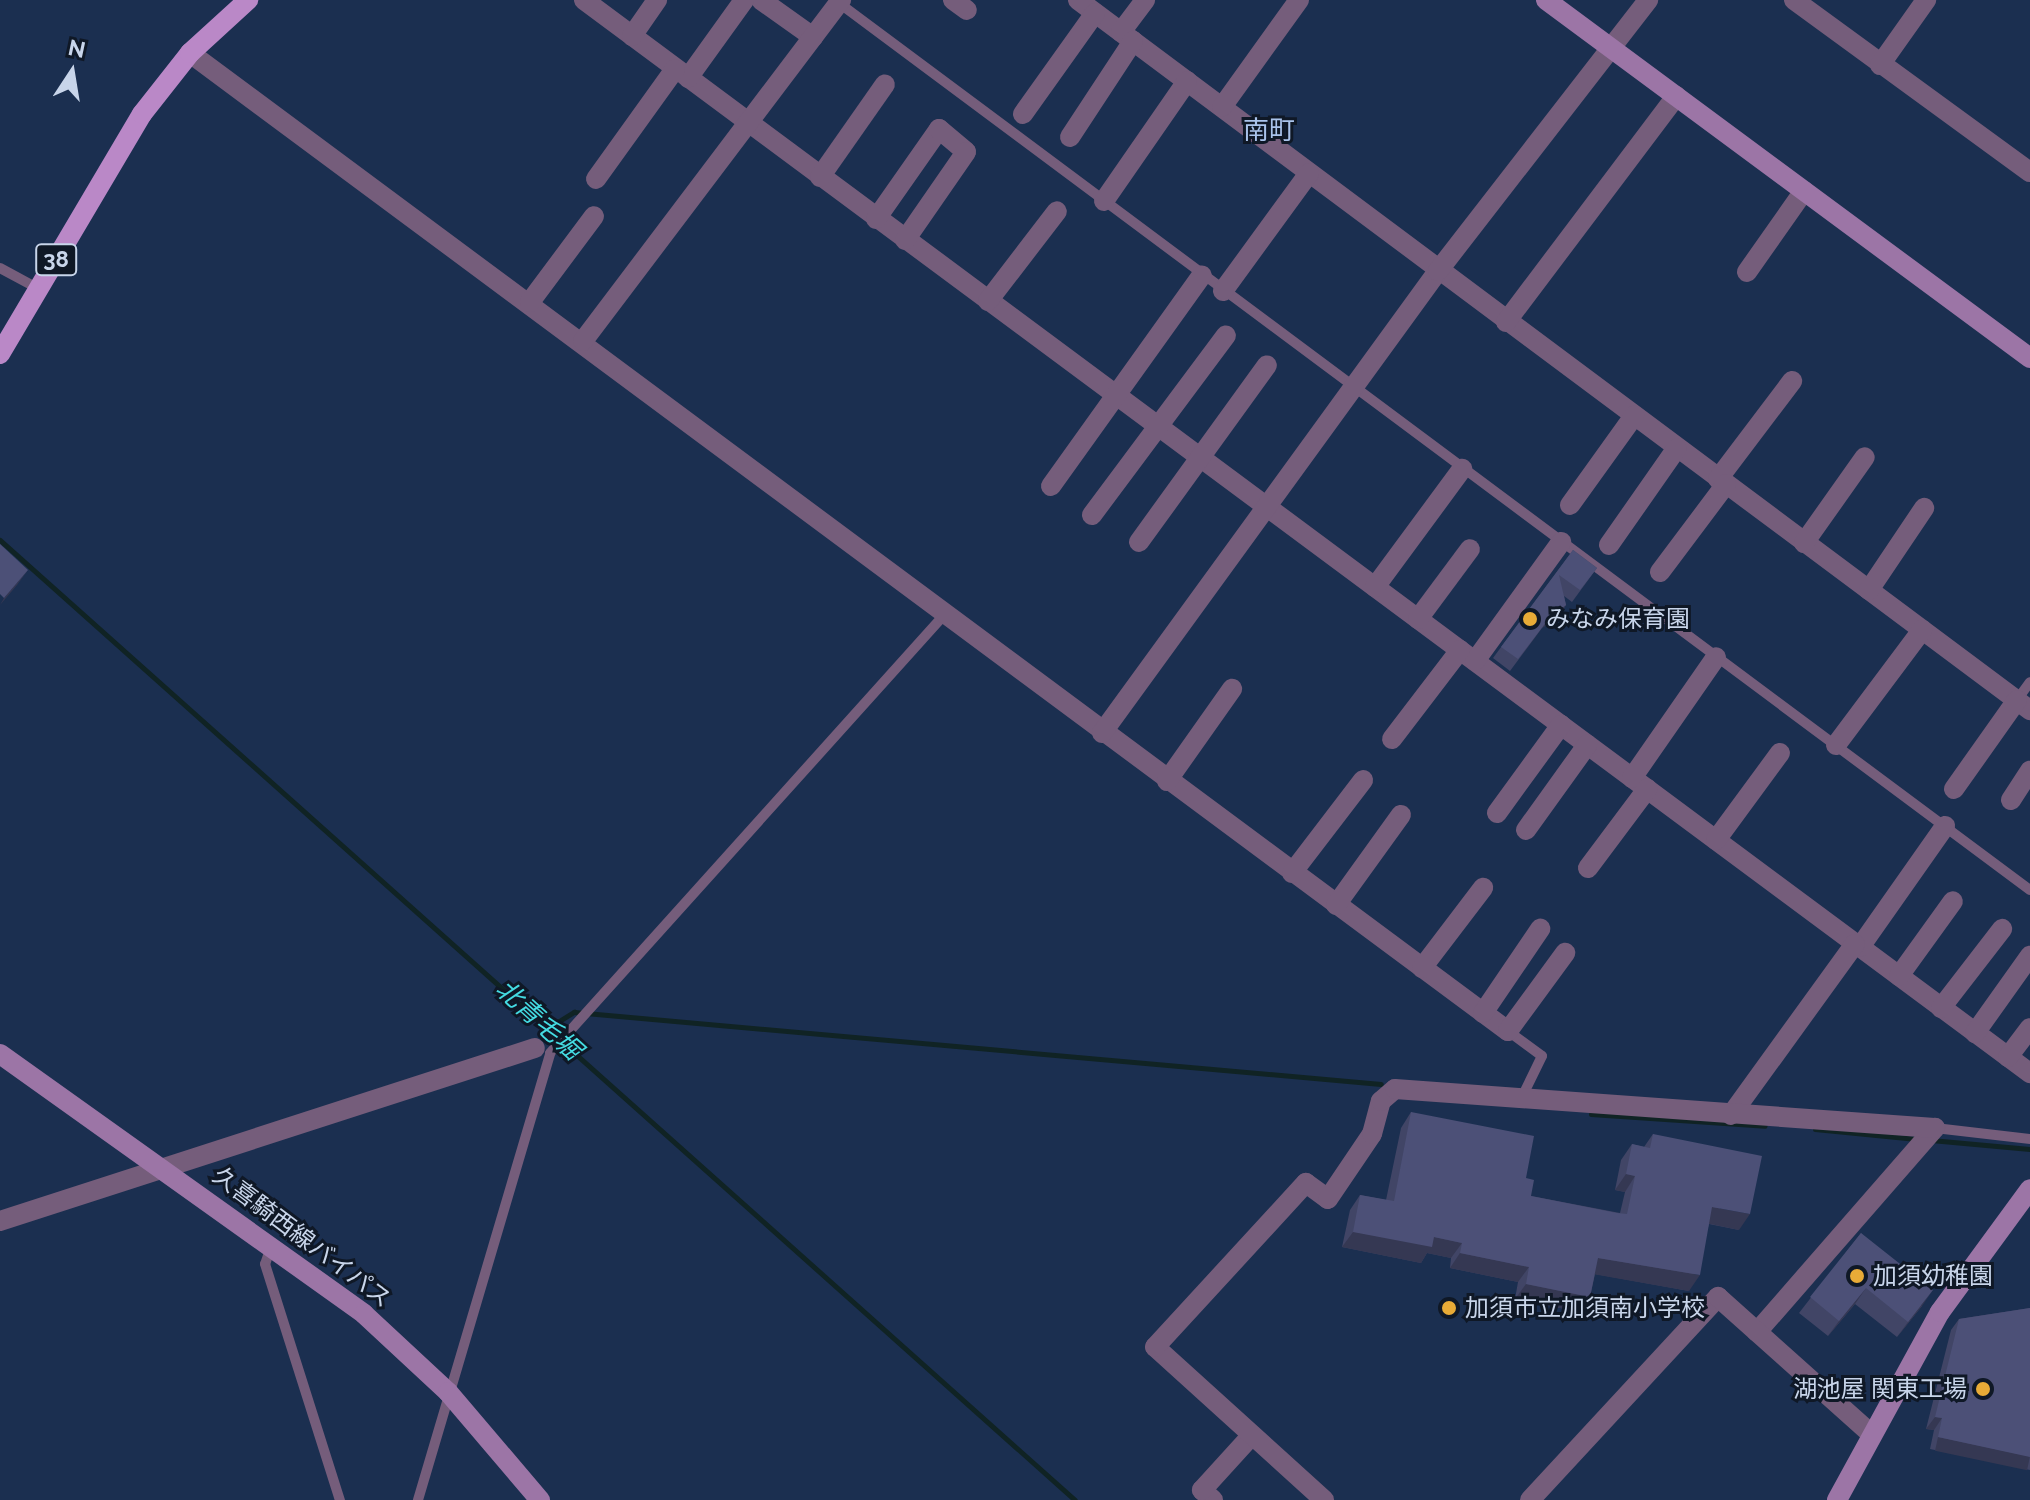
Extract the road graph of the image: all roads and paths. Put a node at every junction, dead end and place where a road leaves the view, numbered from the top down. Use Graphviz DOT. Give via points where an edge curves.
graph roads {
  1 [pos="248,0"];
  2 [pos="657,0"];
  3 [pos="744,0"];
  4 [pos="761,0"];
  5 [pos="1145,0"];
  6 [pos="1299,0"];
  7 [pos="1546,0"];
  8 [pos="1648,0"];
  9 [pos="1794,0"];
  10 [pos="1926,0"];
  11 [pos="840,1"];
  12 [pos="591,2"];
  13 [pos="1083,3"];
  14 [pos="632,36"];
  15 [pos="813,37"];
  16 [pos="1127,37"];
  17 [pos="1613,49"];
  18 [pos="190,53"];
  19 [pos="1880,65"];
  20 [pos="681,73"];
  21 [pos="1187,81"];
  22 [pos="885,84"];
  23 [pos="1676,96"];
  24 [pos="1222,107"];
  25 [pos="1023,114"];
  26 [pos="748,124"];
  27 [pos="1070,137"];
  28 [pos="2030,172"];
  29 [pos="1309,173"];
  30 [pos="820,177"];
  31 [pos="596,179"];
  32 [pos="1804,191"];
  33 [pos="1104,201"];
  34 [pos="1057,211"];
  35 [pos="594,216"];
  36 [pos="876,219"];
  37 [pos="905,240"];
  38 [pos="0,268"];
  39 [pos="1438,271"];
  40 [pos="1747,272"];
  41 [pos="1202,275"];
  42 [pos="39,289"];
  43 [pos="1223,291"];
  44 [pos="988,301"];
  45 [pos="530,302"];
  46 [pos="1506,322"];
  47 [pos="1226,335"];
  48 [pos="583,341"];
  49 [pos="0,354"];
  50 [pos="2030,358"];
  51 [pos="1267,365"];
  52 [pos="1792,381"];
  53 [pos="1352,388"];
  54 [pos="1116,395"];
  55 [pos="1634,416"];
  56 [pos="1157,426"];
  57 [pos="1677,448"];
  58 [pos="1865,457"];
  59 [pos="1201,458"];
  60 [pos="1462,469"];
  61 [pos="1722,482"];
  62 [pos="1051,486"];
  63 [pos="1264,505"];
  64 [pos="1570,505"];
  65 [pos="1924,508"];
  66 [pos="1092,515"];
  67 [pos="1139,542"];
  68 [pos="1561,542"];
  69 [pos="1804,543"];
  70 [pos="1609,545"];
  71 [pos="1470,549"];
  72 [pos="1660,572"];
  73 [pos="1375,587"];
  74 [pos="1869,590"];
  75 [pos="945,614"];
  76 [pos="1418,619"];
  77 [pos="1922,630"];
  78 [pos="1468,656"];
  79 [pos="1716,657"];
  80 [pos="2030,682"];
  81 [pos="1232,689"];
  82 [pos="2024,705"];
  83 [pos="1561,725"];
  84 [pos="1102,733"];
  85 [pos="1392,739"];
  86 [pos="1587,745"];
  87 [pos="1836,745"];
  88 [pos="1780,753"];
  89 [pos="2030,771"];
  90 [pos="1363,780"];
  91 [pos="1167,781"];
  92 [pos="1639,783"];
  93 [pos="1954,789"];
  94 [pos="2011,800"];
  95 [pos="1497,813"];
  96 [pos="1401,815"];
  97 [pos="1945,826"];
  98 [pos="1526,830"];
  99 [pos="1716,840"];
  100 [pos="1588,868"];
  101 [pos="1292,873"];
  102 [pos="1483,888"];
  103 [pos="2030,890"];
  104 [pos="1953,901"];
  105 [pos="1336,905"];
  106 [pos="1540,929"];
  107 [pos="2002,929"];
  108 [pos="1858,946"];
  109 [pos="1565,953"];
  110 [pos="2030,956"];
  111 [pos="1422,968"];
  112 [pos="1899,976"];
  113 [pos="1941,1008"];
  114 [pos="1483,1013"];
  115 [pos="2030,1028"];
  116 [pos="1508,1031"];
  117 [pos="1975,1033"];
  118 [pos="546,1050"];
  119 [pos="0,1054"];
  120 [pos="2008,1057"];
  121 [pos="2030,1073"];
  122 [pos="1520,1101"];
  123 [pos="1731,1115"];
  124 [pos="1935,1128"];
  125 [pos="2030,1139"];
  126 [pos="163,1167"];
  127 [pos="2030,1189"];
  128 [pos="0,1221"];
  129 [pos="273,1244"];
  130 [pos="1757,1332"];
  131 [pos="448,1392"];
  132 [pos="1869,1432"];
  133 [pos="1252,1435"];
  134 [pos="340,1500"];
  135 [pos="418,1500"];
  136 [pos="540,1500"];
  137 [pos="1213,1500"];
  138 [pos="1324,1500"];
  139 [pos="1530,1500"];
  140 [pos="1837,1500"];
  1 -- 18 [label="main road, 38"];
  2 -- 14 [label="street"];
  3 -- 20 [label="street"];
  4 -- 15 [label="street"];
  5 -- 16 [label="street"];
  6 -- 24 [label="street"];
  7 -- 17 [label="main road"];
  8 -- 17 [label="street"];
  9 -- 19 [label="street"];
  10 -- 19 [label="street"];
  11 -- 15 [label="street"];
  11 -- 33 [label="lane"];
  12 -- 14 [label="street"];
  13 -- 16 [label="street"];
  13 -- 25 [label="street"];
  14 -- 20 [label="street"];
  15 -- 26 [label="street"];
  16 -- 21 [label="street"];
  16 -- 27 [label="street"];
  17 -- 23 [label="main road"];
  17 -- 39 [label="street"];
  18 -- 42 [label="main road, 38" via="122,146"];
  18 -- 45 [label="street"];
  19 -- 28 [label="street"];
  20 -- 26 [label="street"];
  20 -- 31 [label="street"];
  21 -- 24 [label="street"];
  21 -- 33 [label="street"];
  22 -- 30 [label="street"];
  23 -- 32 [label="main road"];
  23 -- 46 [label="street"];
  24 -- 29 [label="street"];
  26 -- 30 [label="street"];
  26 -- 48 [label="street"];
  29 -- 39 [label="street"];
  29 -- 43 [label="street"];
  30 -- 36 [label="street"];
  32 -- 40 [label="street"];
  32 -- 50 [label="main road"];
  33 -- 41 [label="lane"];
  34 -- 44 [label="street"];
  35 -- 45 [label="street"];
  36 -- 37 [label="street"];
  36 -- 37 [label="street" via="939,129 966,152"];
  37 -- 44 [label="street"];
  38 -- 42 [label="lane"];
  39 -- 46 [label="street"];
  39 -- 53 [label="street"];
  41 -- 43 [label="lane"];
  41 -- 54 [label="street"];
  42 -- 49 [label="main road, 38"];
  43 -- 53 [label="lane"];
  44 -- 54 [label="street"];
  45 -- 48 [label="street"];
  46 -- 55 [label="street"];
  47 -- 56 [label="street"];
  48 -- 75 [label="street"];
  51 -- 59 [label="street"];
  52 -- 61 [label="street"];
  53 -- 60 [label="lane"];
  53 -- 63 [label="street"];
  54 -- 56 [label="street"];
  54 -- 62 [label="street"];
  55 -- 57 [label="street"];
  55 -- 64 [label="street"];
  56 -- 59 [label="street"];
  56 -- 66 [label="street"];
  57 -- 61 [label="street"];
  57 -- 70 [label="street"];
  58 -- 69 [label="street"];
  59 -- 63 [label="street"];
  59 -- 67 [label="street"];
  60 -- 68 [label="lane"];
  60 -- 73 [label="street"];
  61 -- 69 [label="street"];
  61 -- 72 [label="street"];
  63 -- 73 [label="street"];
  63 -- 84 [label="street"];
  65 -- 74 [label="street"];
  68 -- 78 [label="street"];
  68 -- 79 [label="lane"];
  69 -- 74 [label="street"];
  71 -- 76 [label="street"];
  73 -- 76 [label="street"];
  74 -- 77 [label="street"];
  75 -- 84 [label="street"];
  75 -- 118 [label="lane" via="570,1032"];
  76 -- 78 [label="street"];
  77 -- 82 [label="street"];
  77 -- 87 [label="street"];
  78 -- 83 [label="street"];
  78 -- 85 [label="street"];
  79 -- 87 [label="lane"];
  79 -- 92 [label="street"];
  80 -- 82 [label="lane"];
  81 -- 91 [label="street"];
  82 -- 93 [label="street"];
  83 -- 86 [label="street"];
  83 -- 95 [label="street"];
  84 -- 91 [label="street"];
  86 -- 92 [label="street"];
  86 -- 98 [label="street"];
  87 -- 97 [label="lane"];
  88 -- 99 [label="street"];
  89 -- 94 [label="street"];
  90 -- 101 [label="street"];
  91 -- 101 [label="street"];
  92 -- 99 [label="street"];
  92 -- 100 [label="street"];
  96 -- 105 [label="street"];
  97 -- 103 [label="lane"];
  97 -- 108 [label="street"];
  99 -- 108 [label="street"];
  101 -- 105 [label="street"];
  102 -- 111 [label="street"];
  104 -- 112 [label="street"];
  105 -- 111 [label="street"];
  106 -- 114 [label="street"];
  107 -- 113 [label="street"];
  108 -- 112 [label="street"];
  108 -- 123 [label="street"];
  109 -- 116 [label="street"];
  110 -- 117 [label="street"];
  111 -- 114 [label="street"];
  112 -- 113 [label="street"];
  113 -- 117 [label="street"];
  114 -- 116 [label="street"];
  115 -- 120 [label="street"];
  116 -- 122 [label="lane" via="1542,1056"];
  117 -- 120 [label="street"];
  118 -- 126 [label="street"];
  118 -- 131 [label="lane"];
  119 -- 126 [label="main road, 久喜騎西線バイパス"];
  120 -- 121 [label="street"];
  122 -- 123 [label="street"];
  122 -- 133 [label="street" via="1395,1089 1381,1101 1372,1134 1328,1199 1306,1183 1155,1347"];
  123 -- 124 [label="street"];
  124 -- 125 [label="lane"];
  124 -- 130 [label="street"];
  126 -- 128 [label="street"];
  126 -- 129 [label="main road, 久喜騎西線バイパス"];
  127 -- 132 [label="main road" via="1940,1312"];
  129 -- 131 [label="main road, 久喜騎西線バイパス"];
  129 -- 134 [label="lane" via="265,1264"];
  130 -- 132 [label="street"];
  130 -- 139 [label="street" via="1718,1297"];
  131 -- 135 [label="lane"];
  131 -- 136 [label="main road, 久喜騎西線バイパス"];
  132 -- 140 [label="main road"];
  133 -- 137 [label="street" via="1202,1490"];
  133 -- 138 [label="street"];
}
